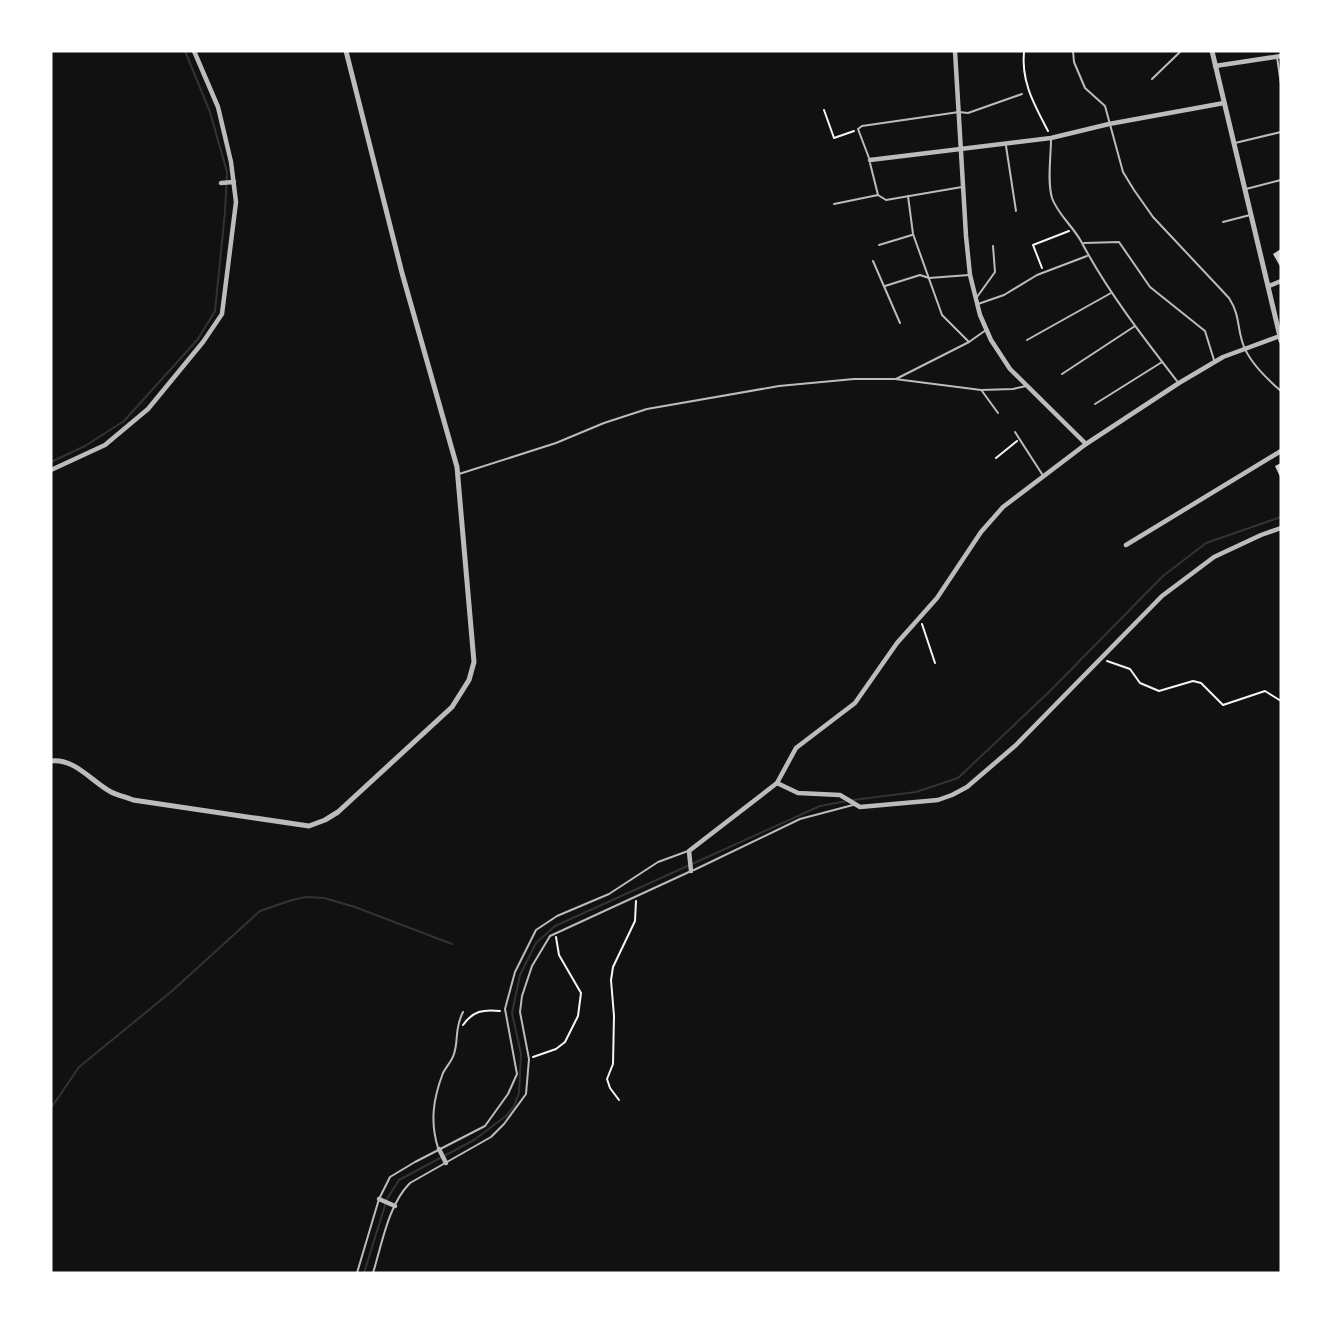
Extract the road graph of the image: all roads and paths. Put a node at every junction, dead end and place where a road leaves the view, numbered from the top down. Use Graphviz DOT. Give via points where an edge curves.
graph roads {
  1 [pos="194,51"];
  2 [pos="346,51"];
  3 [pos="955,51"];
  4 [pos="1024,51"];
  5 [pos="1073,51"];
  6 [pos="1181,51"];
  7 [pos="1212,51"];
  8 [pos="1279,57"];
  9 [pos="1215,65"];
  10 [pos="1152,79"];
  11 [pos="1281,84"];
  12 [pos="1022,94"];
  13 [pos="1224,103"];
  14 [pos="824,110"];
  15 [pos="958,112"];
  16 [pos="1108,124"];
  17 [pos="859,130"];
  18 [pos="1281,132"];
  19 [pos="1051,138"];
  20 [pos="1006,144"];
  21 [pos="1234,144"];
  22 [pos="962,150"];
  23 [pos="870,160"];
  24 [pos="1281,180"];
  25 [pos="234,182"];
  26 [pos="220,183"];
  27 [pos="963,186"];
  28 [pos="1245,189"];
  29 [pos="878,195"];
  30 [pos="908,196"];
  31 [pos="834,204"];
  32 [pos="1016,211"];
  33 [pos="1251,215"];
  34 [pos="1223,222"];
  35 [pos="1074,229"];
  36 [pos="914,234"];
  37 [pos="1083,243"];
  38 [pos="879,245"];
  39 [pos="993,246"];
  40 [pos="1087,256"];
  41 [pos="873,261"];
  42 [pos="1044,272"];
  43 [pos="970,275"];
  44 [pos="929,278"];
  45 [pos="1281,281"];
  46 [pos="885,286"];
  47 [pos="1269,286"];
  48 [pos="1112,292"];
  49 [pos="976,298"];
  50 [pos="978,305"];
  51 [pos="900,323"];
  52 [pos="1136,325"];
  53 [pos="986,330"];
  54 [pos="1281,339"];
  55 [pos="1027,340"];
  56 [pos="969,342"];
  57 [pos="1244,348"];
  58 [pos="1215,361"];
  59 [pos="1162,362"];
  60 [pos="1062,374"];
  61 [pos="895,379"];
  62 [pos="1179,383"];
  63 [pos="1026,386"];
  64 [pos="981,390"];
  65 [pos="1281,391"];
  66 [pos="1096,404"];
  67 [pos="998,413"];
  68 [pos="1015,432"];
  69 [pos="1020,439"];
  70 [pos="1086,444"];
  71 [pos="1281,451"];
  72 [pos="996,458"];
  73 [pos="51,470"];
  74 [pos="458,474"];
  75 [pos="1043,475"];
  76 [pos="1281,528"];
  77 [pos="1126,545"];
  78 [pos="919,616"];
  79 [pos="1102,659"];
  80 [pos="935,663"];
  81 [pos="1281,701"];
  82 [pos="51,761"];
  83 [pos="777,783"];
  84 [pos="855,804"];
  85 [pos="689,851"];
  86 [pos="691,871"];
  87 [pos="637,897"];
  88 [pos="555,933"];
  89 [pos="463,1012"];
  90 [pos="505,1012"];
  91 [pos="456,1038"];
  92 [pos="528,1059"];
  93 [pos="620,1100"];
  94 [pos="439,1149"];
  95 [pos="446,1163"];
  96 [pos="379,1199"];
  97 [pos="395,1206"];
  98 [pos="356,1273"];
  99 [pos="373,1273"];
  1 -- 25 [label="street" via="218,107"];
  2 -- 74 [label="street"];
  3 -- 15 [label="street"];
  4 -- 19 [label="path" via="1027,89"];
  5 -- 16 [label="lane" via="1085,88 1105,106"];
  6 -- 10 [label="lane"];
  7 -- 9 [label="street"];
  8 -- 9 [label="street"];
  8 -- 11 [label="lane"];
  9 -- 13 [label="street"];
  12 -- 15 [label="lane" via="968,113"];
  13 -- 16 [label="street"];
  13 -- 21 [label="street"];
  14 -- 17 [label="path" via="834,138"];
  15 -- 17 [label="lane"];
  15 -- 22 [label="street"];
  16 -- 19 [label="street"];
  16 -- 57 [label="lane" via="1123,172 1153,217 1235,307"];
  17 -- 23 [label="lane"];
  18 -- 21 [label="lane"];
  19 -- 20 [label="street"];
  19 -- 35 [label="lane" via="1052,198"];
  20 -- 22 [label="street"];
  20 -- 32 [label="lane"];
  21 -- 28 [label="street"];
  22 -- 23 [label="street"];
  22 -- 27 [label="street"];
  23 -- 29 [label="lane"];
  24 -- 28 [label="lane"];
  25 -- 26 [label="street"];
  25 -- 73 [label="street" via="236,202 222,314 148,410 105,444"];
  27 -- 30 [label="lane"];
  27 -- 43 [label="street"];
  28 -- 33 [label="street"];
  29 -- 30 [label="lane" via="886,200"];
  29 -- 31 [label="lane"];
  30 -- 36 [label="lane"];
  33 -- 34 [label="lane"];
  33 -- 47 [label="street"];
  35 -- 37 [label="lane"];
  35 -- 42 [label="path" via="1033,245"];
  36 -- 38 [label="lane"];
  36 -- 44 [label="lane"];
  37 -- 40 [label="lane"];
  37 -- 58 [label="lane" via="1119,242 1150,287 1205,331"];
  39 -- 49 [label="lane" via="995,272"];
  40 -- 42 [label="lane"];
  40 -- 48 [label="lane"];
  41 -- 46 [label="lane"];
  42 -- 50 [label="lane"];
  43 -- 44 [label="lane"];
  43 -- 49 [label="street"];
  44 -- 46 [label="lane" via="920,275"];
  44 -- 56 [label="lane" via="942,315"];
  45 -- 47 [label="street"];
  46 -- 51 [label="lane"];
  47 -- 54 [label="street"];
  48 -- 52 [label="lane"];
  48 -- 55 [label="lane"];
  49 -- 50 [label="street"];
  50 -- 53 [label="street"];
  52 -- 59 [label="lane"];
  52 -- 60 [label="lane"];
  53 -- 56 [label="lane"];
  53 -- 63 [label="street" via="1000,358"];
  54 -- 57 [label="street"];
  56 -- 61 [label="lane"];
  57 -- 58 [label="street"];
  57 -- 65 [label="lane"];
  58 -- 62 [label="street"];
  59 -- 62 [label="lane"];
  59 -- 66 [label="lane"];
  61 -- 64 [label="lane"];
  61 -- 74 [label="lane" via="779,386 647,409"];
  62 -- 70 [label="street"];
  63 -- 64 [label="lane"];
  63 -- 70 [label="street"];
  64 -- 67 [label="lane"];
  68 -- 69 [label="lane"];
  69 -- 72 [label="path"];
  69 -- 75 [label="lane"];
  70 -- 75 [label="street"];
  71 -- 77 [label="street"];
  74 -- 82 [label="street" via="474,662 471,673 452,707 338,812 309,825 133,800 110,792 90,775 60,760"];
  75 -- 78 [label="street" via="1003,507 981,532 937,598"];
  76 -- 79 [label="street" via="1214,557 1191,573"];
  78 -- 80 [label="path"];
  78 -- 83 [label="street" via="855,703 796,748"];
  79 -- 81 [label="path" via="1130,669 1140,683 1159,691 1193,681 1223,705 1265,691"];
  79 -- 84 [label="street" via="1016,745 953,796"];
  83 -- 84 [label="street" via="798,793 840,795"];
  83 -- 85 [label="street"];
  84 -- 86 [label="lane" via="800,819"];
  85 -- 86 [label="street"];
  85 -- 90 [label="lane" via="658,862 609,894 536,930 515,972"];
  86 -- 87 [label="lane"];
  87 -- 88 [label="lane"];
  87 -- 93 [label="path" via="635,921 611,980 613,1064 607,1079"];
  88 -- 92 [label="lane" via="531,966 522,996 520,1012"];
  88 -- 92 [label="path" via="559,955 581,993 578,1016 565,1042"];
  89 -- 91 [label="lane"];
  90 -- 91 [label="path" via="474,1013"];
  90 -- 94 [label="lane" via="517,1074 508,1094 485,1126"];
  91 -- 94 [label="lane" via="433,1108 432,1128"];
  92 -- 95 [label="lane" via="526,1094 504,1124 491,1137"];
  94 -- 95 [label="street"];
  94 -- 96 [label="lane" via="390,1177"];
  95 -- 97 [label="lane" via="410,1184"];
  96 -- 97 [label="street"];
  96 -- 98 [label="lane"];
  97 -- 99 [label="lane"];
}
